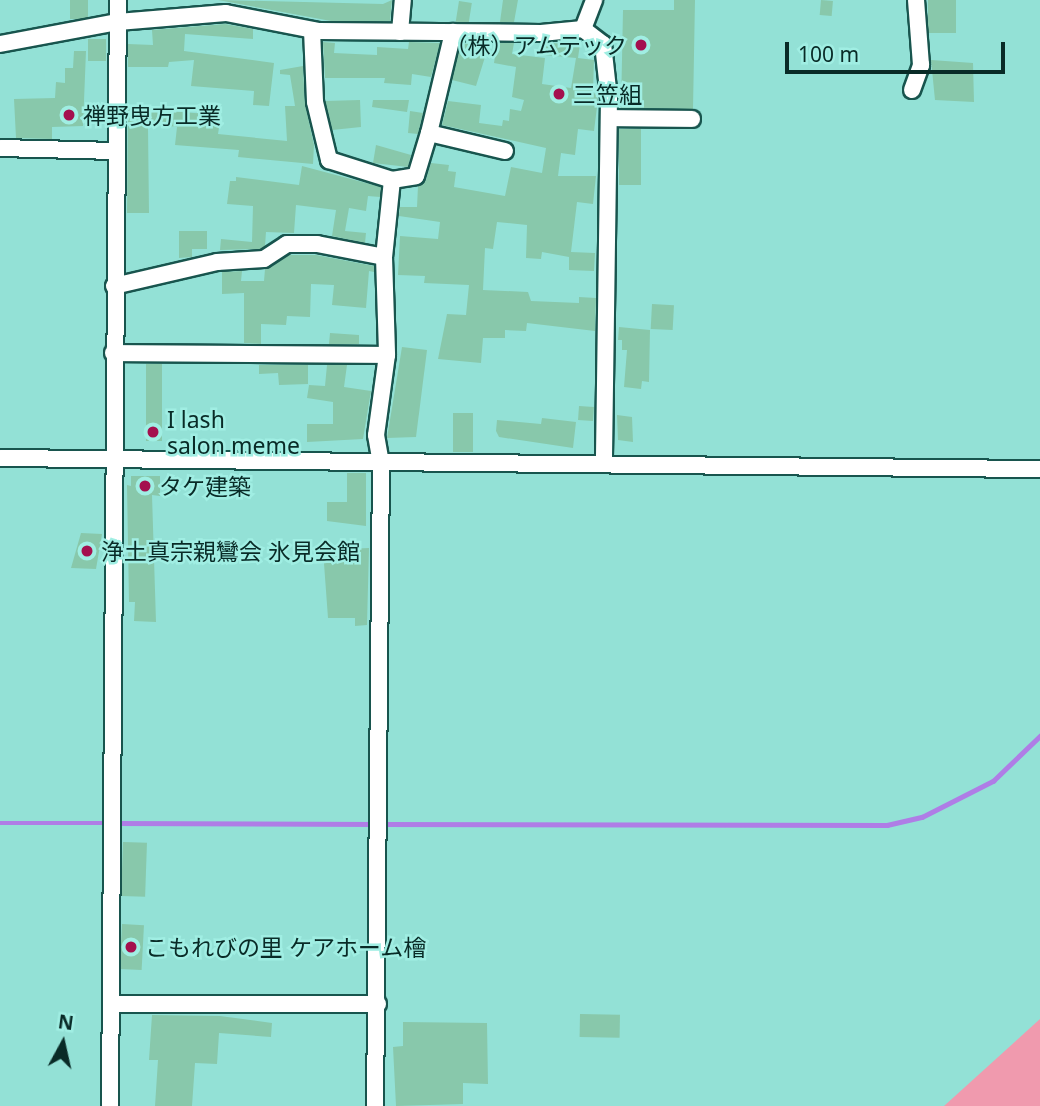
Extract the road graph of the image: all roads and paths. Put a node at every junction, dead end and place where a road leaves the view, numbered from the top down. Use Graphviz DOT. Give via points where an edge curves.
graph roads {
  1 [pos="118,0"];
  2 [pos="403,0"];
  3 [pos="594,0"];
  4 [pos="916,0"];
  5 [pos="118,22"];
  6 [pos="583,29"];
  7 [pos="312,30"];
  8 [pos="400,32"];
  9 [pos="453,32"];
  10 [pos="0,44"];
  11 [pos="912,90"];
  12 [pos="609,118"];
  13 [pos="692,119"];
  14 [pos="429,133"];
  15 [pos="0,148"];
  16 [pos="505,150"];
  17 [pos="116,152"];
  18 [pos="392,180"];
  19 [pos="384,257"];
  20 [pos="114,286"];
  21 [pos="113,352"];
  22 [pos="387,355"];
  23 [pos="0,458"];
  24 [pos="112,459"];
  25 [pos="381,462"];
  26 [pos="604,464"];
  27 [pos="1040,469"];
  28 [pos="111,1004"];
  29 [pos="377,1004"];
  30 [pos="110,1106"];
  31 [pos="375,1106"];
  1 -- 5 [label="street"];
  2 -- 8 [label="street"];
  3 -- 6 [label="street"];
  4 -- 11 [label="street" via="922,65"];
  5 -- 7 [label="street" via="226,13"];
  5 -- 10 [label="street"];
  5 -- 17 [label="street"];
  6 -- 9 [label="street"];
  6 -- 12 [label="street" via="603,44"];
  7 -- 8 [label="street"];
  7 -- 18 [label="street" via="315,102 329,160"];
  8 -- 9 [label="street"];
  9 -- 14 [label="street"];
  12 -- 13 [label="street"];
  12 -- 26 [label="street"];
  14 -- 16 [label="street"];
  14 -- 18 [label="street" via="416,176"];
  15 -- 17 [label="street"];
  17 -- 20 [label="street"];
  18 -- 19 [label="street"];
  19 -- 20 [label="street" via="317,244 288,244 264,259 217,262"];
  19 -- 22 [label="street"];
  20 -- 21 [label="street"];
  21 -- 22 [label="street"];
  21 -- 24 [label="street"];
  22 -- 25 [label="street" via="376,435"];
  23 -- 24 [label="street"];
  24 -- 25 [label="street"];
  24 -- 28 [label="street"];
  25 -- 26 [label="street"];
  25 -- 29 [label="street"];
  26 -- 27 [label="street"];
  28 -- 29 [label="street"];
  28 -- 30 [label="street"];
  29 -- 31 [label="street"];
}
